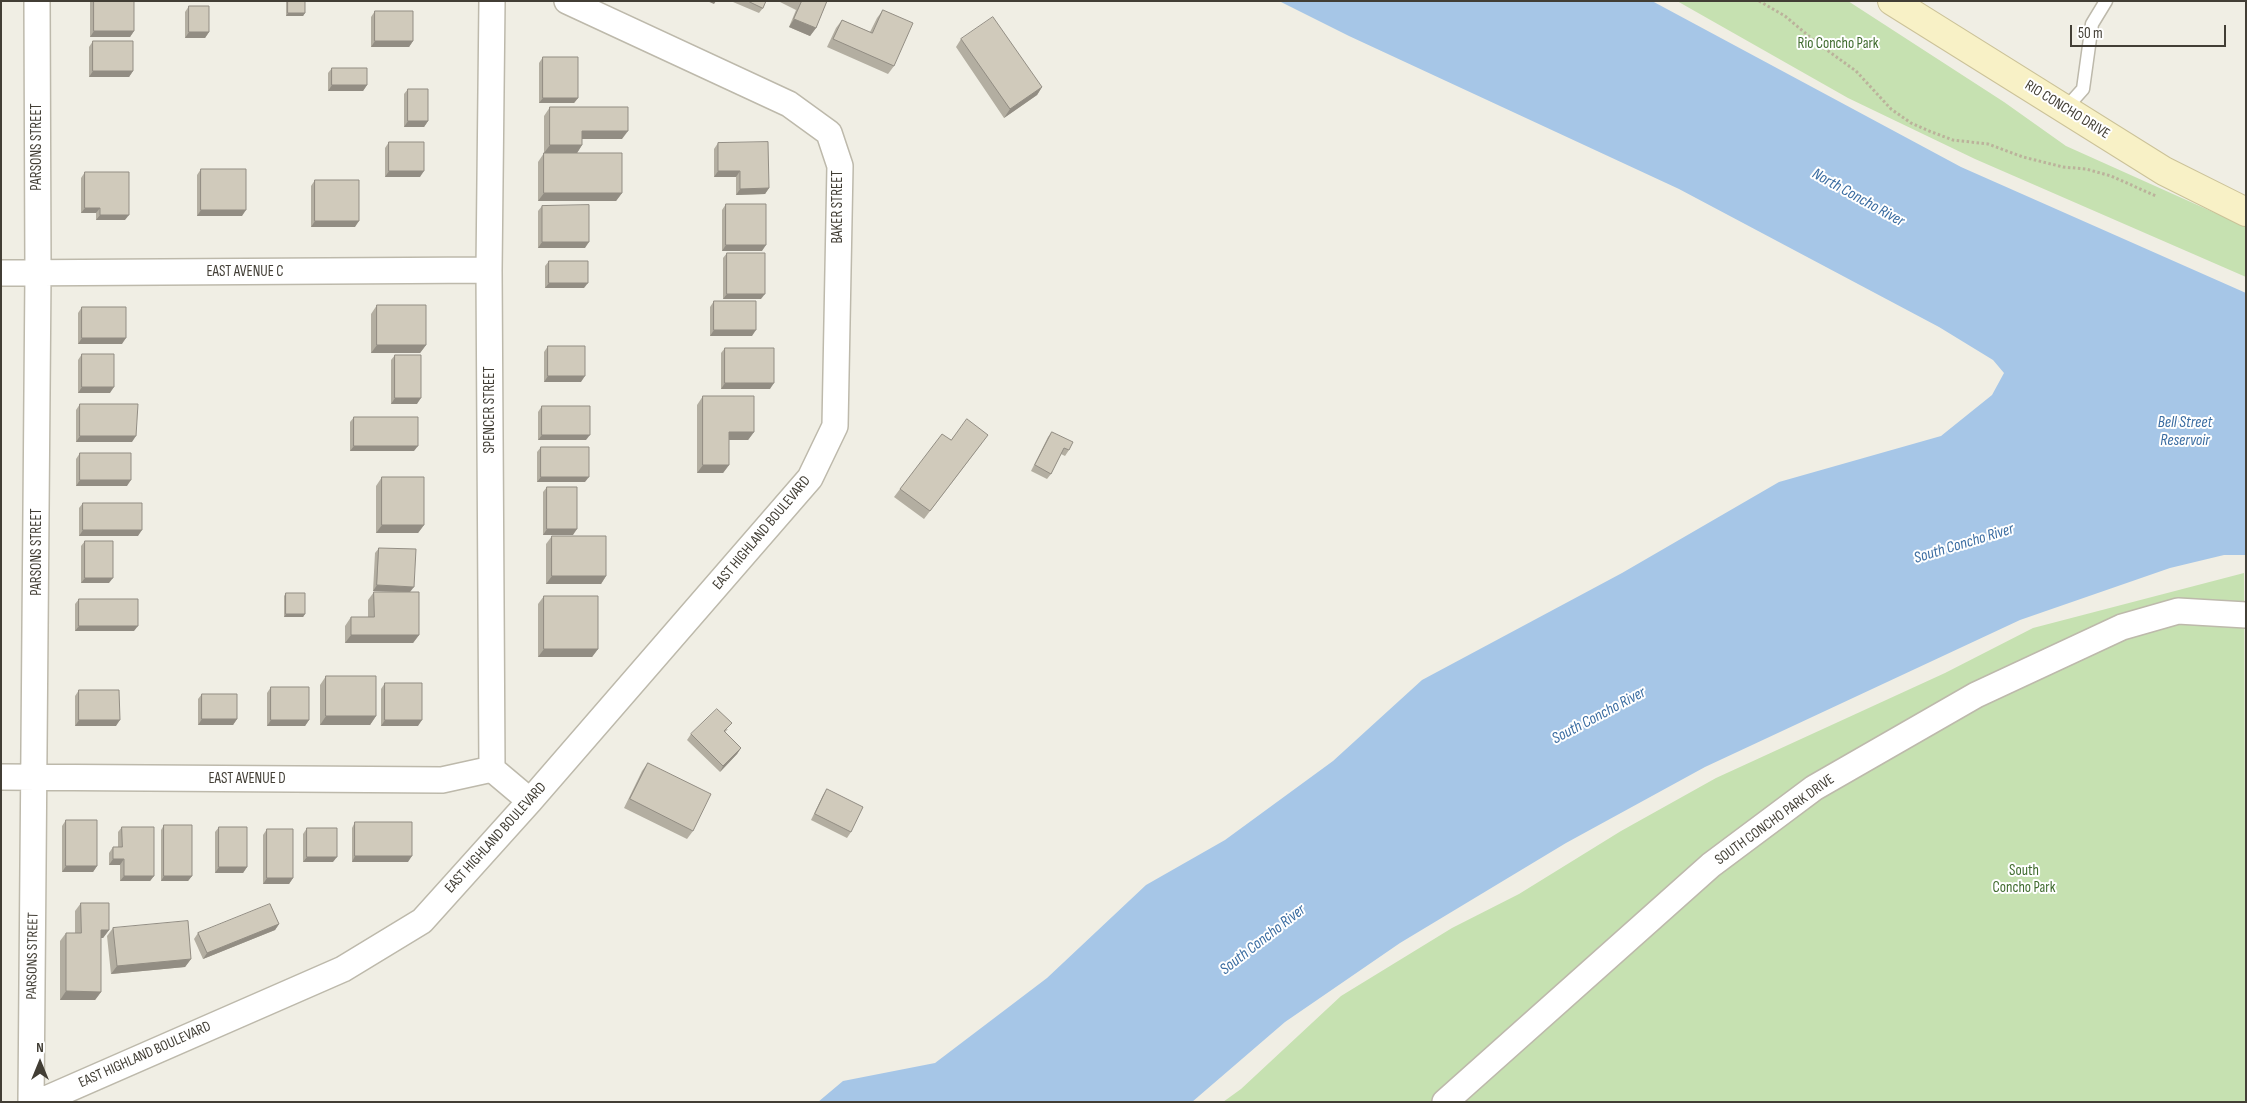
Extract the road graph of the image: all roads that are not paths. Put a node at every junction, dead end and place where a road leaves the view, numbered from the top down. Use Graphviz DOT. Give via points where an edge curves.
graph roads {
  1 [pos="37,1"];
  2 [pos="492,1"];
  3 [pos="567,1"];
  4 [pos="1892,1"];
  5 [pos="2106,1"];
  6 [pos="2065,109"];
  7 [pos="2246,212"];
  8 [pos="488,270"];
  9 [pos="1,273"];
  10 [pos="38,274"];
  11 [pos="835,426"];
  12 [pos="2246,615"];
  13 [pos="492,768"];
  14 [pos="1,777"];
  15 [pos="35,778"];
  16 [pos="530,801"];
  17 [pos="31,1102"];
  18 [pos="39,1102"];
  19 [pos="1445,1102"];
  1 -- 10 [label="street, PARSONS STREET"];
  2 -- 8 [label="street, SPENCER STREET"];
  3 -- 11 [label="street, BAKER STREET" via="790,104 829,133 840,166"];
  4 -- 6 [label="street, RIO CONCHO DRIVE"];
  5 -- 6 [label="lane" via="2092,24 2083,89"];
  6 -- 7 [label="street, RIO CONCHO DRIVE" via="2164,171"];
  8 -- 10 [label="street, EAST AVENUE C"];
  8 -- 13 [label="street, SPENCER STREET"];
  9 -- 10 [label="street, EAST AVENUE C"];
  10 -- 15 [label="street, PARSONS STREET"];
  11 -- 16 [label="street, EAST HIGHLAND BOULEVARD" via="810,478"];
  12 -- 19 [label="street, SOUTH CONCHO PARK DRIVE" via="2178,612 2122,627 1976,695 1814,788 1711,865"];
  13 -- 15 [label="street, EAST AVENUE D" via="442,780"];
  13 -- 16 [label="street"];
  14 -- 15 [label="street, EAST AVENUE D"];
  15 -- 17 [label="street, PARSONS STREET"];
  16 -- 18 [label="street, EAST HIGHLAND BOULEVARD" via="422,921 343,969"];
}
